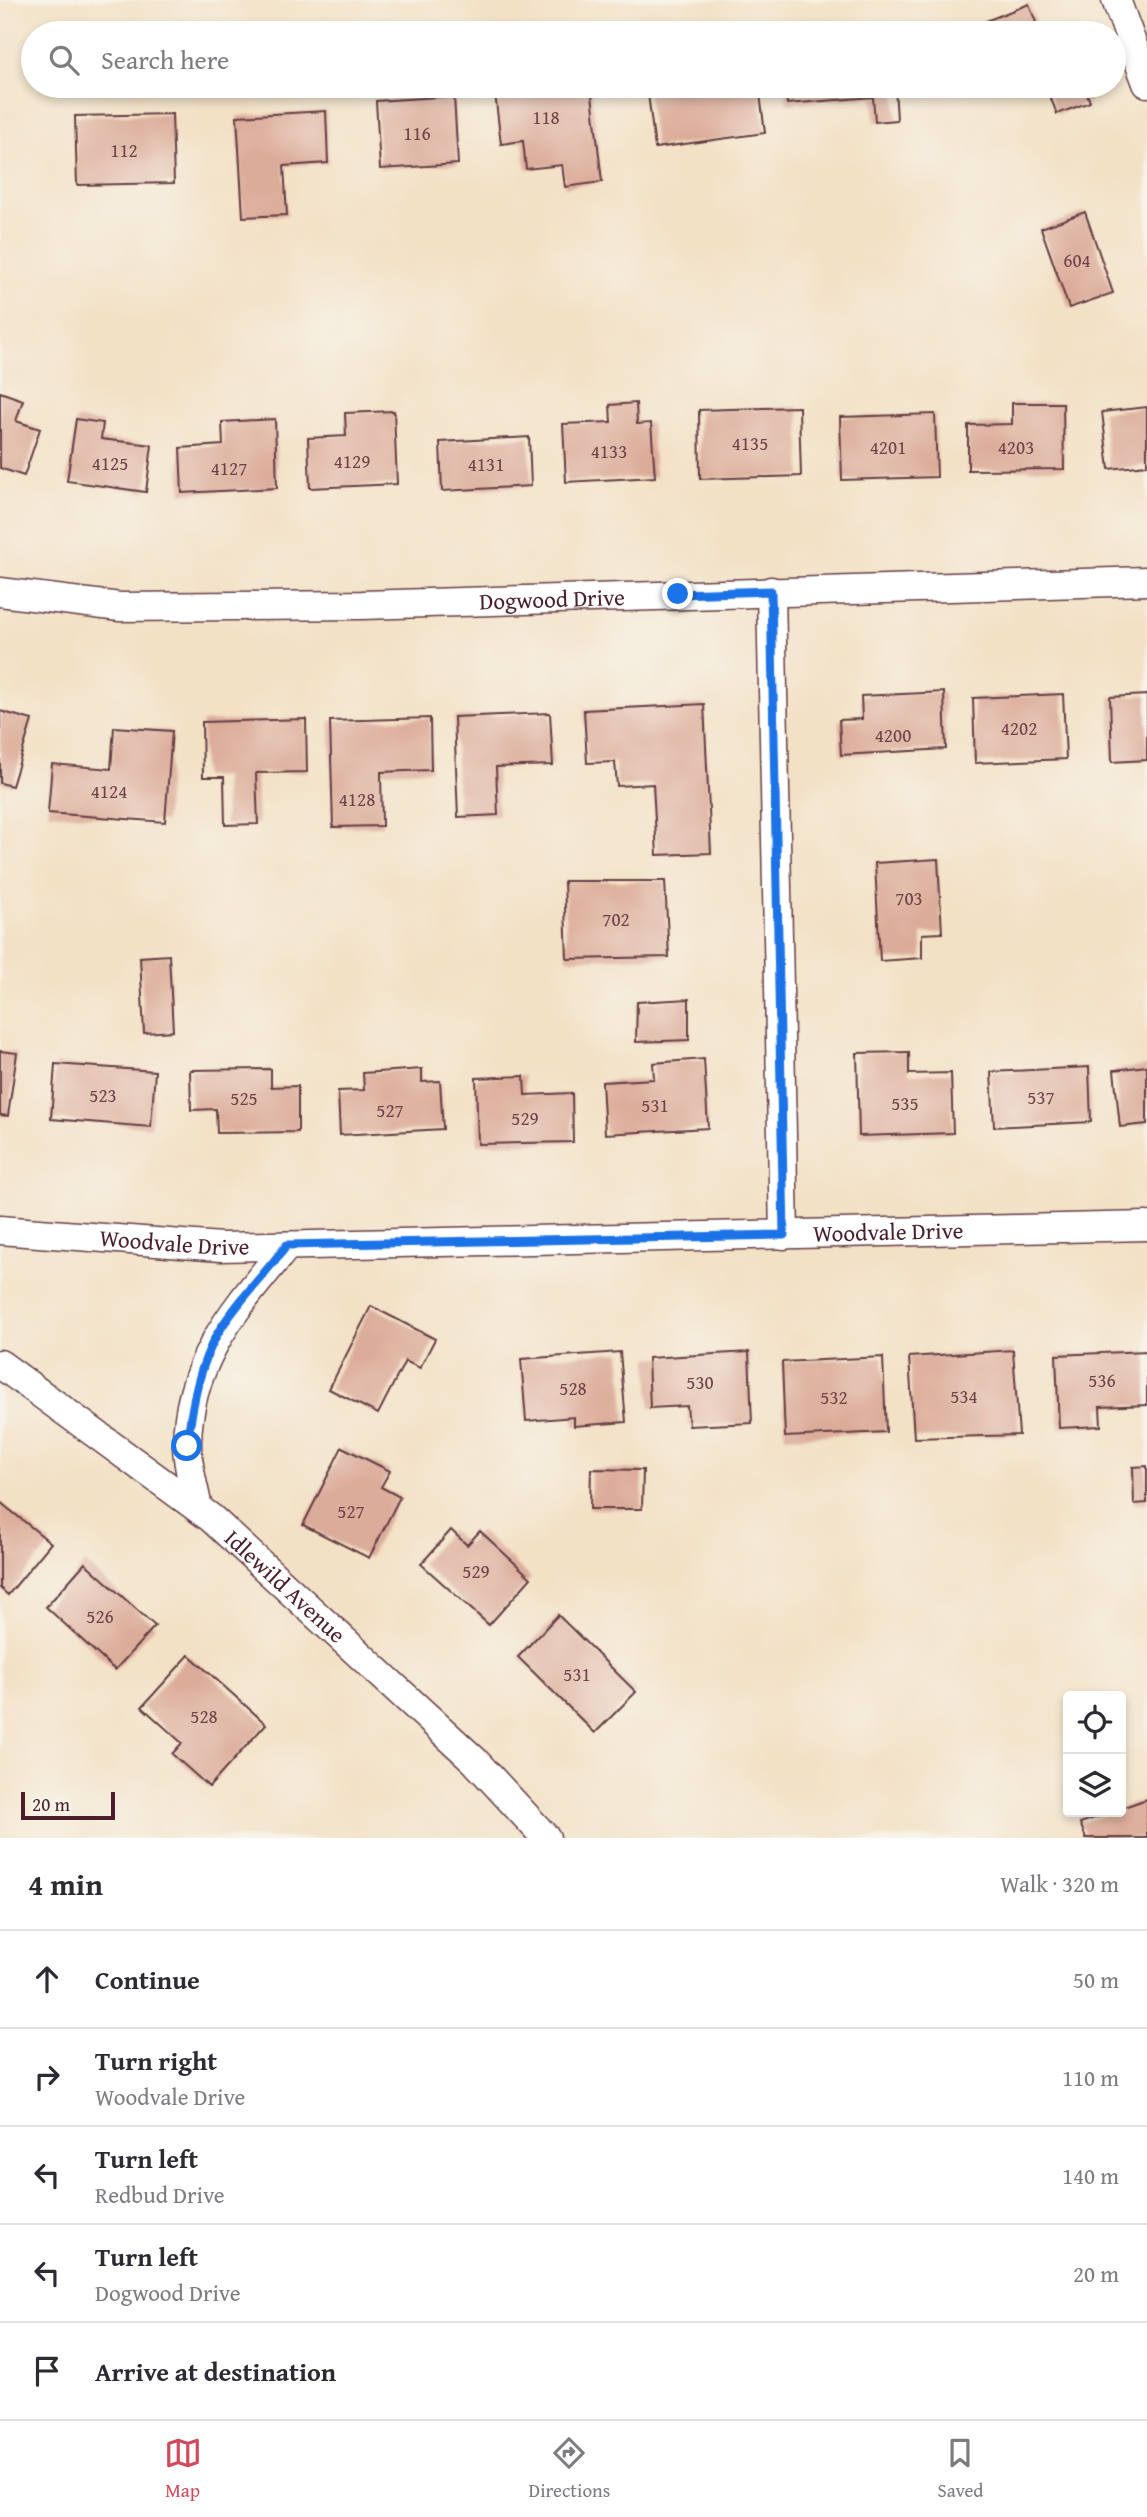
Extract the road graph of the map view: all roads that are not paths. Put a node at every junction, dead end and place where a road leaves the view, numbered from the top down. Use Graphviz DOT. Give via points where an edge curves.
graph roads {
  1 [pos="1116,0"];
  2 [pos="1124,21"];
  3 [pos="1126,27"];
  4 [pos="1147,83"];
  5 [pos="1147,581"];
  6 [pos="771,591"];
  7 [pos="0,592"];
  8 [pos="1147,1226"];
  9 [pos="0,1230"];
  10 [pos="784,1235"];
  11 [pos="287,1245"];
  12 [pos="0,1364"];
  13 [pos="198,1508"];
  14 [pos="546,1838"];
  1 -- 2 [label="street"];
  3 -- 4 [label="street"];
  5 -- 6 [label="street, Dogwood Drive"];
  6 -- 7 [label="street, Dogwood Drive" via="362,605 120,607"];
  6 -- 10 [label="street"];
  8 -- 10 [label="street, Woodvale Drive"];
  9 -- 11 [label="street, Woodvale Drive" via="221,1247"];
  10 -- 11 [label="street, Woodvale Drive"];
  11 -- 13 [label="street" via="223,1323 202,1368 187,1446"];
  12 -- 13 [label="street, Idlewild Avenue"];
  13 -- 14 [label="street, Idlewild Avenue" via="474,1760"];
}
